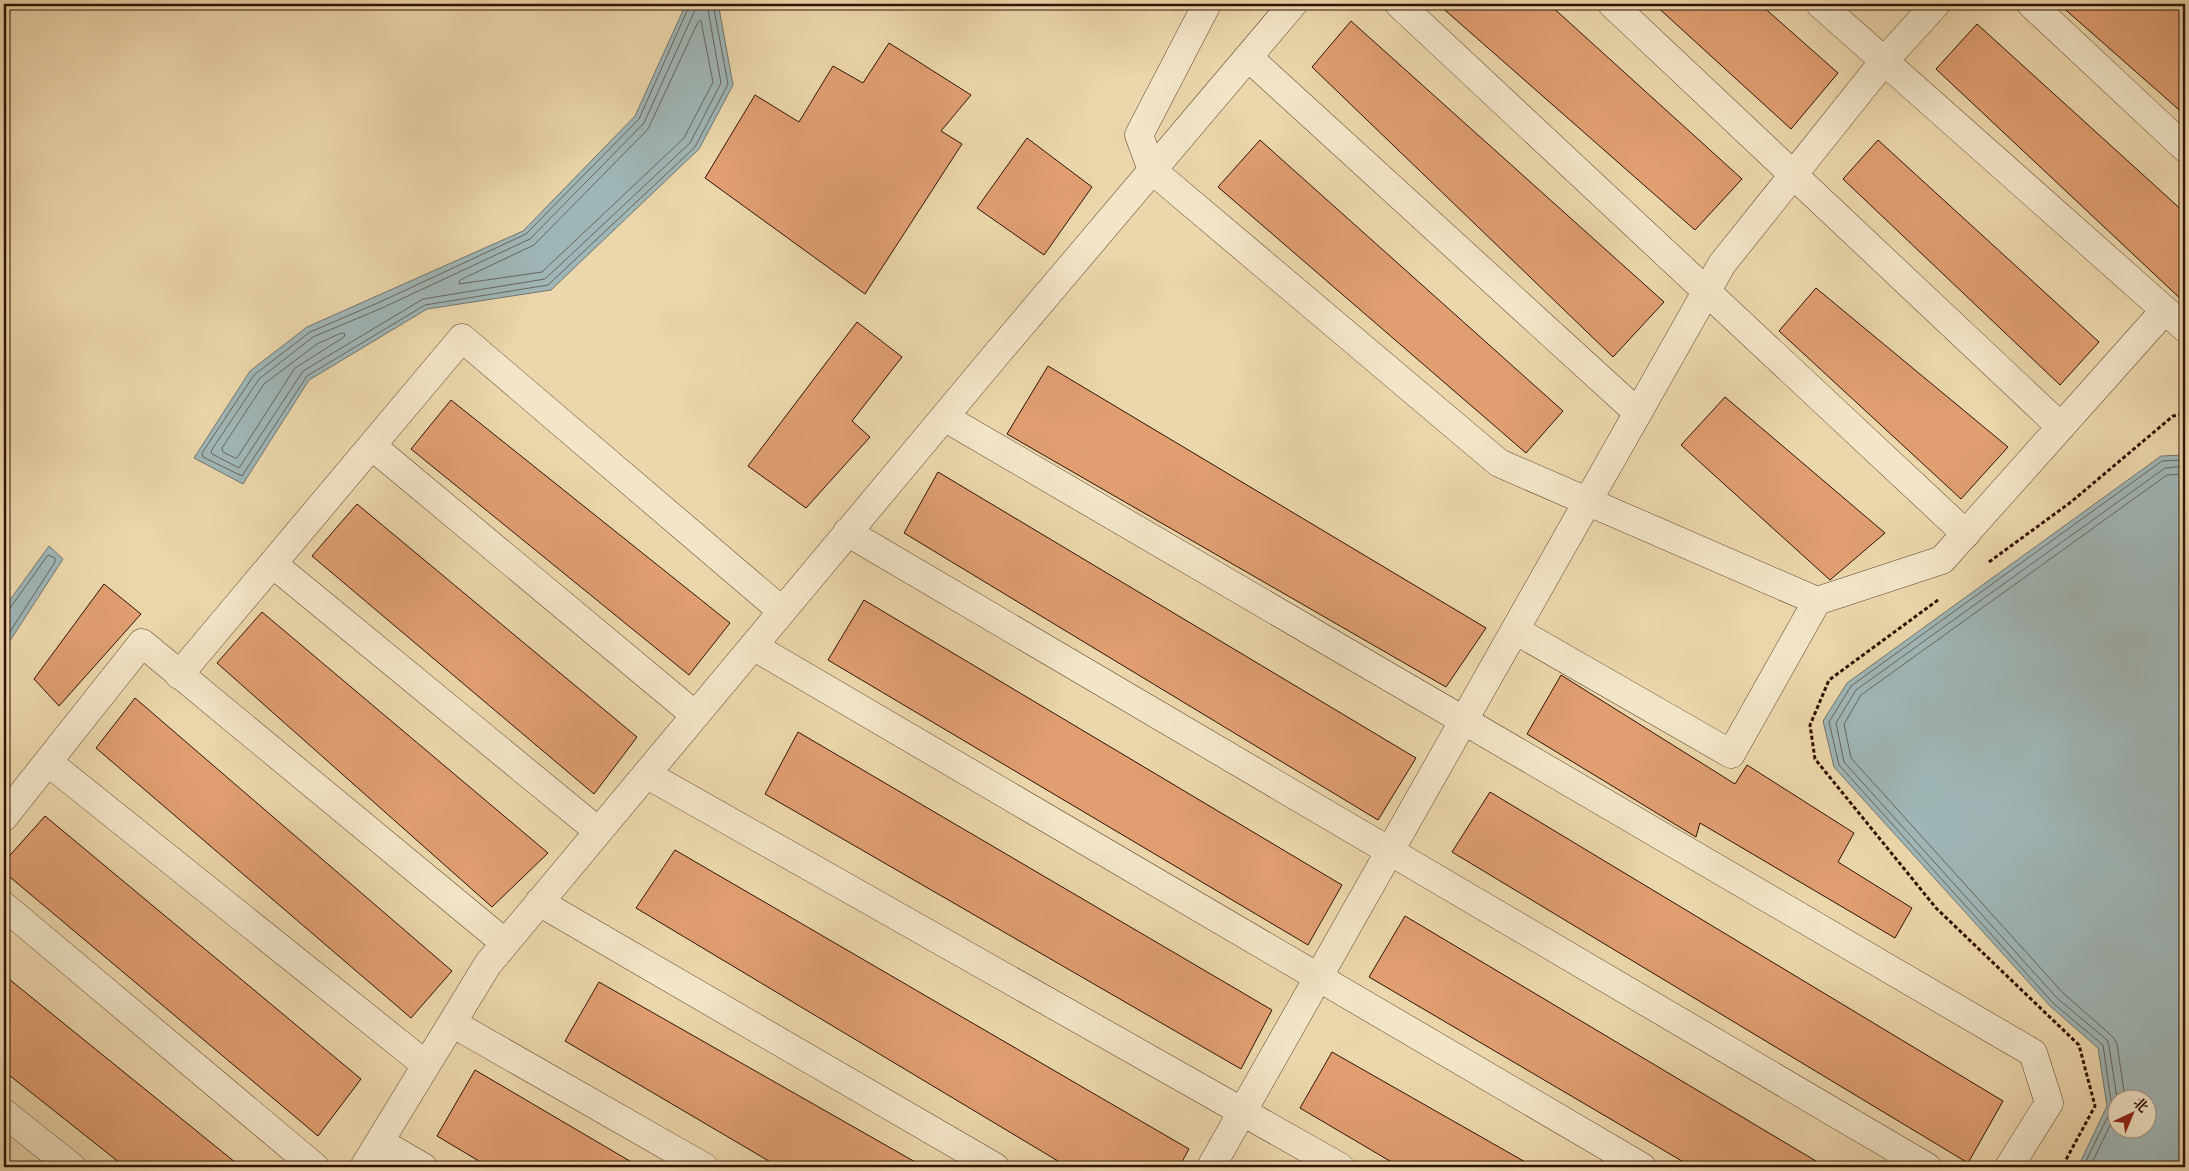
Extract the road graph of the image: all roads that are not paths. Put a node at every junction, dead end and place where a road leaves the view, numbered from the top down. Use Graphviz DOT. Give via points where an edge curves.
graph roads {
  1 [pos="1208,4"];
  2 [pos="1293,4"];
  3 [pos="1399,4"];
  4 [pos="1612,4"];
  5 [pos="1820,4"];
  6 [pos="1936,4"];
  7 [pos="2031,4"];
  8 [pos="1248,58"];
  9 [pos="1884,61"];
  10 [pos="2185,148"];
  11 [pos="1152,170"];
  12 [pos="1793,174"];
  13 [pos="1706,292"];
  14 [pos="2165,310"];
  15 [pos="2185,328"];
  16 [pos="1638,412"];
  17 [pos="944,417"];
  18 [pos="2061,427"];
  19 [pos="372,446"];
  20 [pos="1588,500"];
  21 [pos="847,532"];
  22 [pos="1966,534"];
  23 [pos="273,564"];
  24 [pos="1816,600"];
  25 [pos="782,611"];
  26 [pos="1514,630"];
  27 [pos="753,646"];
  28 [pos="180,675"];
  29 [pos="695,715"];
  30 [pos="1464,720"];
  31 [pos="48,762"];
  32 [pos="646,774"];
  33 [pos="4,817"];
  34 [pos="598,832"];
  35 [pos="1390,851"];
  36 [pos="539,902"];
  37 [pos="4,906"];
  38 [pos="505,943"];
  39 [pos="1318,977"];
  40 [pos="452,1023"];
  41 [pos="426,1065"];
  42 [pos="4,1113"];
  43 [pos="380,1142"];
  44 [pos="72,1167"];
  45 [pos="314,1167"];
  46 [pos="364,1167"];
  47 [pos="423,1167"];
  48 [pos="704,1167"];
  49 [pos="994,1167"];
  50 [pos="1211,1167"];
  51 [pos="1340,1167"];
  52 [pos="1642,1167"];
  53 [pos="1927,1167"];
  54 [pos="2008,1167"];
  1 -- 11 [label="street" via="1139,134"];
  2 -- 8 [label="street"];
  3 -- 13 [label="street"];
  4 -- 12 [label="street"];
  5 -- 9 [label="street"];
  6 -- 9 [label="street"];
  7 -- 10 [label="street"];
  8 -- 11 [label="street"];
  8 -- 16 [label="street"];
  9 -- 12 [label="street"];
  9 -- 14 [label="street"];
  11 -- 17 [label="street"];
  11 -- 20 [label="street" via="1499,463"];
  12 -- 13 [label="street" via="1722,264"];
  12 -- 18 [label="street"];
  13 -- 16 [label="street"];
  13 -- 22 [label="street"];
  14 -- 15 [label="street"];
  14 -- 18 [label="street"];
  16 -- 20 [label="street"];
  17 -- 21 [label="street"];
  17 -- 30 [label="street"];
  18 -- 22 [label="street"];
  19 -- 23 [label="street"];
  19 -- 25 [label="street" via="462,338"];
  19 -- 29 [label="street"];
  20 -- 24 [label="street"];
  20 -- 26 [label="street"];
  21 -- 25 [label="street"];
  21 -- 35 [label="street"];
  22 -- 24 [label="street" via="1942,560"];
  23 -- 28 [label="street"];
  23 -- 34 [label="street"];
  24 -- 26 [label="street" via="1731,754"];
  25 -- 27 [label="street"];
  26 -- 30 [label="street"];
  27 -- 29 [label="street"];
  27 -- 39 [label="street"];
  28 -- 31 [label="street" via="142,644"];
  28 -- 38 [label="street"];
  29 -- 32 [label="street"];
  30 -- 35 [label="street"];
  30 -- 54 [label="street" via="2033,1053 2048,1103"];
  31 -- 33 [label="street"];
  31 -- 41 [label="street"];
  32 -- 34 [label="street"];
  32 -- 51 [label="street"];
  34 -- 36 [label="street"];
  35 -- 39 [label="street"];
  35 -- 53 [label="street"];
  36 -- 38 [label="street"];
  36 -- 49 [label="street"];
  37 -- 45 [label="street"];
  38 -- 40 [label="street" via="488,964"];
  39 -- 50 [label="street"];
  39 -- 52 [label="street"];
  40 -- 41 [label="street"];
  40 -- 48 [label="street"];
  41 -- 43 [label="street"];
  42 -- 44 [label="street"];
  43 -- 46 [label="street"];
  43 -- 47 [label="street"];
}
